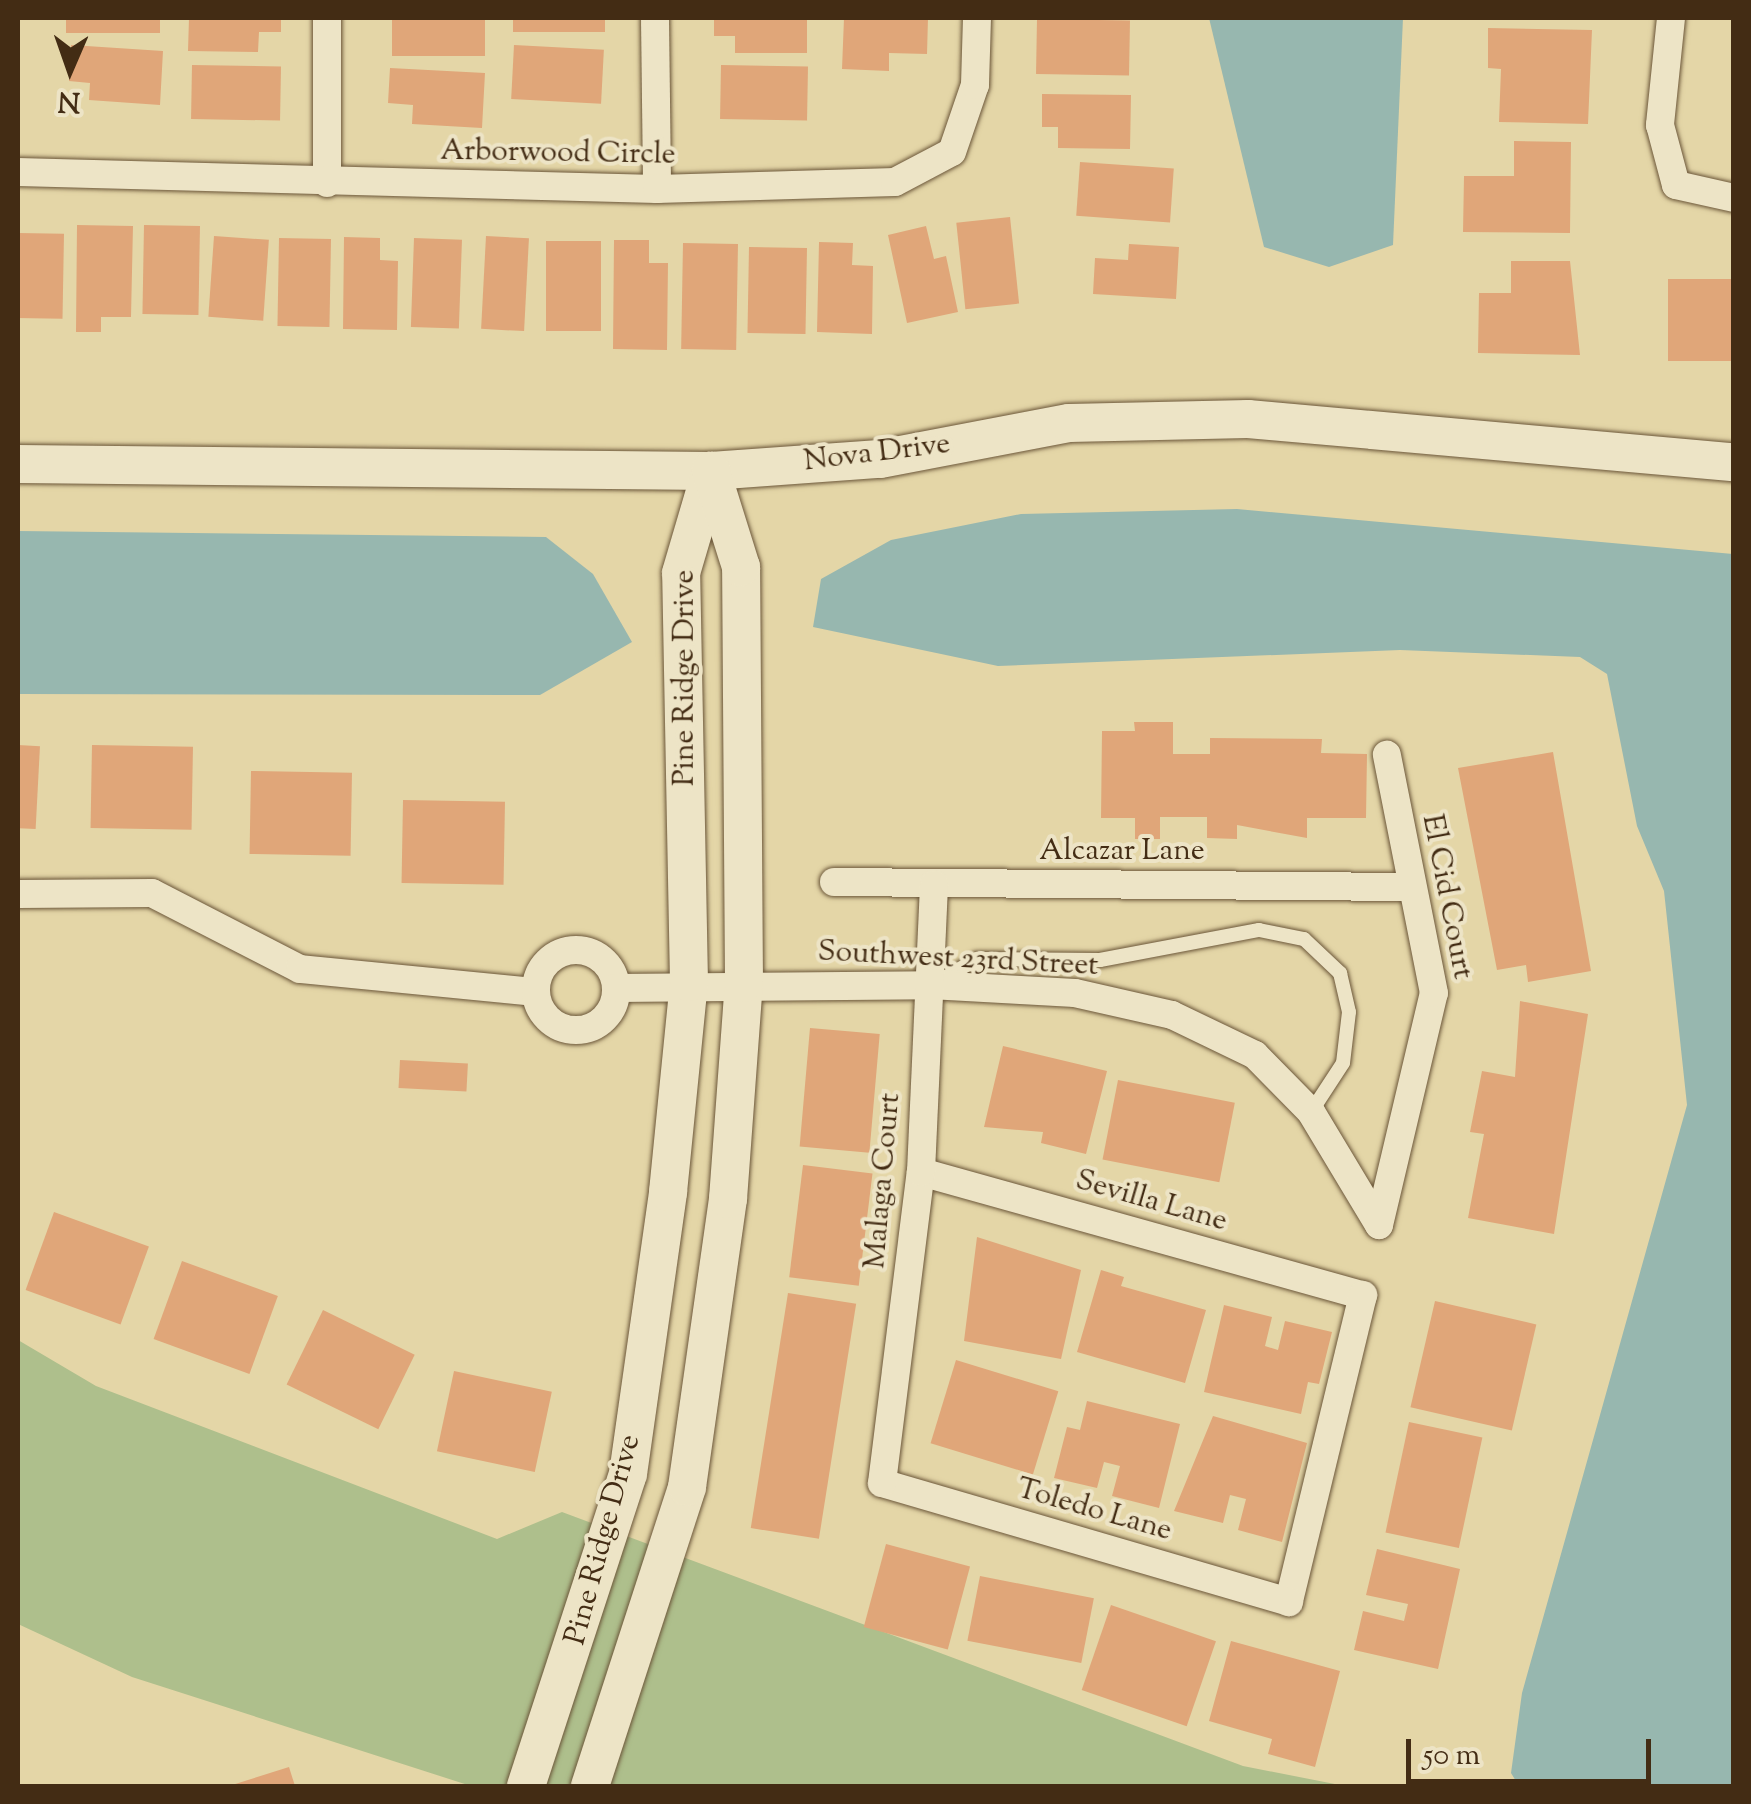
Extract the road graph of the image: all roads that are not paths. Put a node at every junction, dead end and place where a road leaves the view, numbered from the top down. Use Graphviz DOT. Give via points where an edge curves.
graph roads {
  1 [pos="327,18"];
  2 [pos="656,18"];
  3 [pos="978,18"];
  4 [pos="1671,18"];
  5 [pos="18,172"];
  6 [pos="328,183"];
  7 [pos="657,190"];
  8 [pos="1734,198"];
  9 [pos="1734,462"];
  10 [pos="18,464"];
  11 [pos="710,472"];
  12 [pos="1387,755"];
  13 [pos="834,882"];
  14 [pos="934,884"];
  15 [pos="1409,887"];
  16 [pos="18,894"];
  17 [pos="689,982"];
  18 [pos="744,983"];
  19 [pos="930,986"];
  20 [pos="616,988"];
  21 [pos="535,992"];
  22 [pos="1311,1112"];
  23 [pos="922,1172"];
  24 [pos="1379,1224"];
  25 [pos="882,1483"];
  26 [pos="1289,1602"];
  27 [pos="526,1786"];
  28 [pos="590,1786"];
  1 -- 6 [label="street"];
  2 -- 7 [label="street"];
  3 -- 7 [label="street, Arborwood Circle" via="975,85 952,152 895,182"];
  4 -- 8 [label="street" via="1660,125 1676,185"];
  5 -- 6 [label="street, Arborwood Circle"];
  6 -- 7 [label="street, Arborwood Circle"];
  9 -- 11 [label="street, Nova Drive" via="1248,419 1068,424 880,459"];
  10 -- 11 [label="street, Nova Drive"];
  11 -- 17 [label="street, Pine Ridge Drive" via="682,573"];
  11 -- 18 [label="street, Pine Ridge Drive" via="741,567"];
  12 -- 15 [label="street, El Cid Court"];
  13 -- 14 [label="street, Alcazar Lane"];
  14 -- 15 [label="street, Alcazar Lane"];
  14 -- 19 [label="street, Malaga Court"];
  15 -- 24 [label="street, El Cid Court" via="1434,993"];
  16 -- 21 [label="street" via="152,893 300,969"];
  17 -- 18 [label="street, Southwest 23rd Street"];
  17 -- 20 [label="street, Southwest 23rd Street"];
  17 -- 27 [label="street, Pine Ridge Drive" via="628,1474"];
  18 -- 19 [label="street, Southwest 23rd Street"];
  18 -- 28 [label="street, Pine Ridge Drive" via="728,1199 687,1487"];
  19 -- 22 [label="street, Southwest 23rd Street" via="1075,993 1172,1015 1255,1054"];
  19 -- 22 [label="lane" via="977,959 1100,960 1259,930 1304,938 1340,973 1349,1012 1343,1062"];
  19 -- 23 [label="street, Malaga Court"];
  20 -- 21 [label="street" via="603,1020 581,1030 546,1018"];
  20 -- 21 [label="street" via="606,962 566,950 543,966"];
  22 -- 24 [label="street, Southwest 23rd Street"];
  23 -- 25 [label="street, Malaga Court"];
  23 -- 26 [label="street, Sevilla Lane" via="1363,1295"];
  25 -- 26 [label="street, Toledo Lane"];
}
